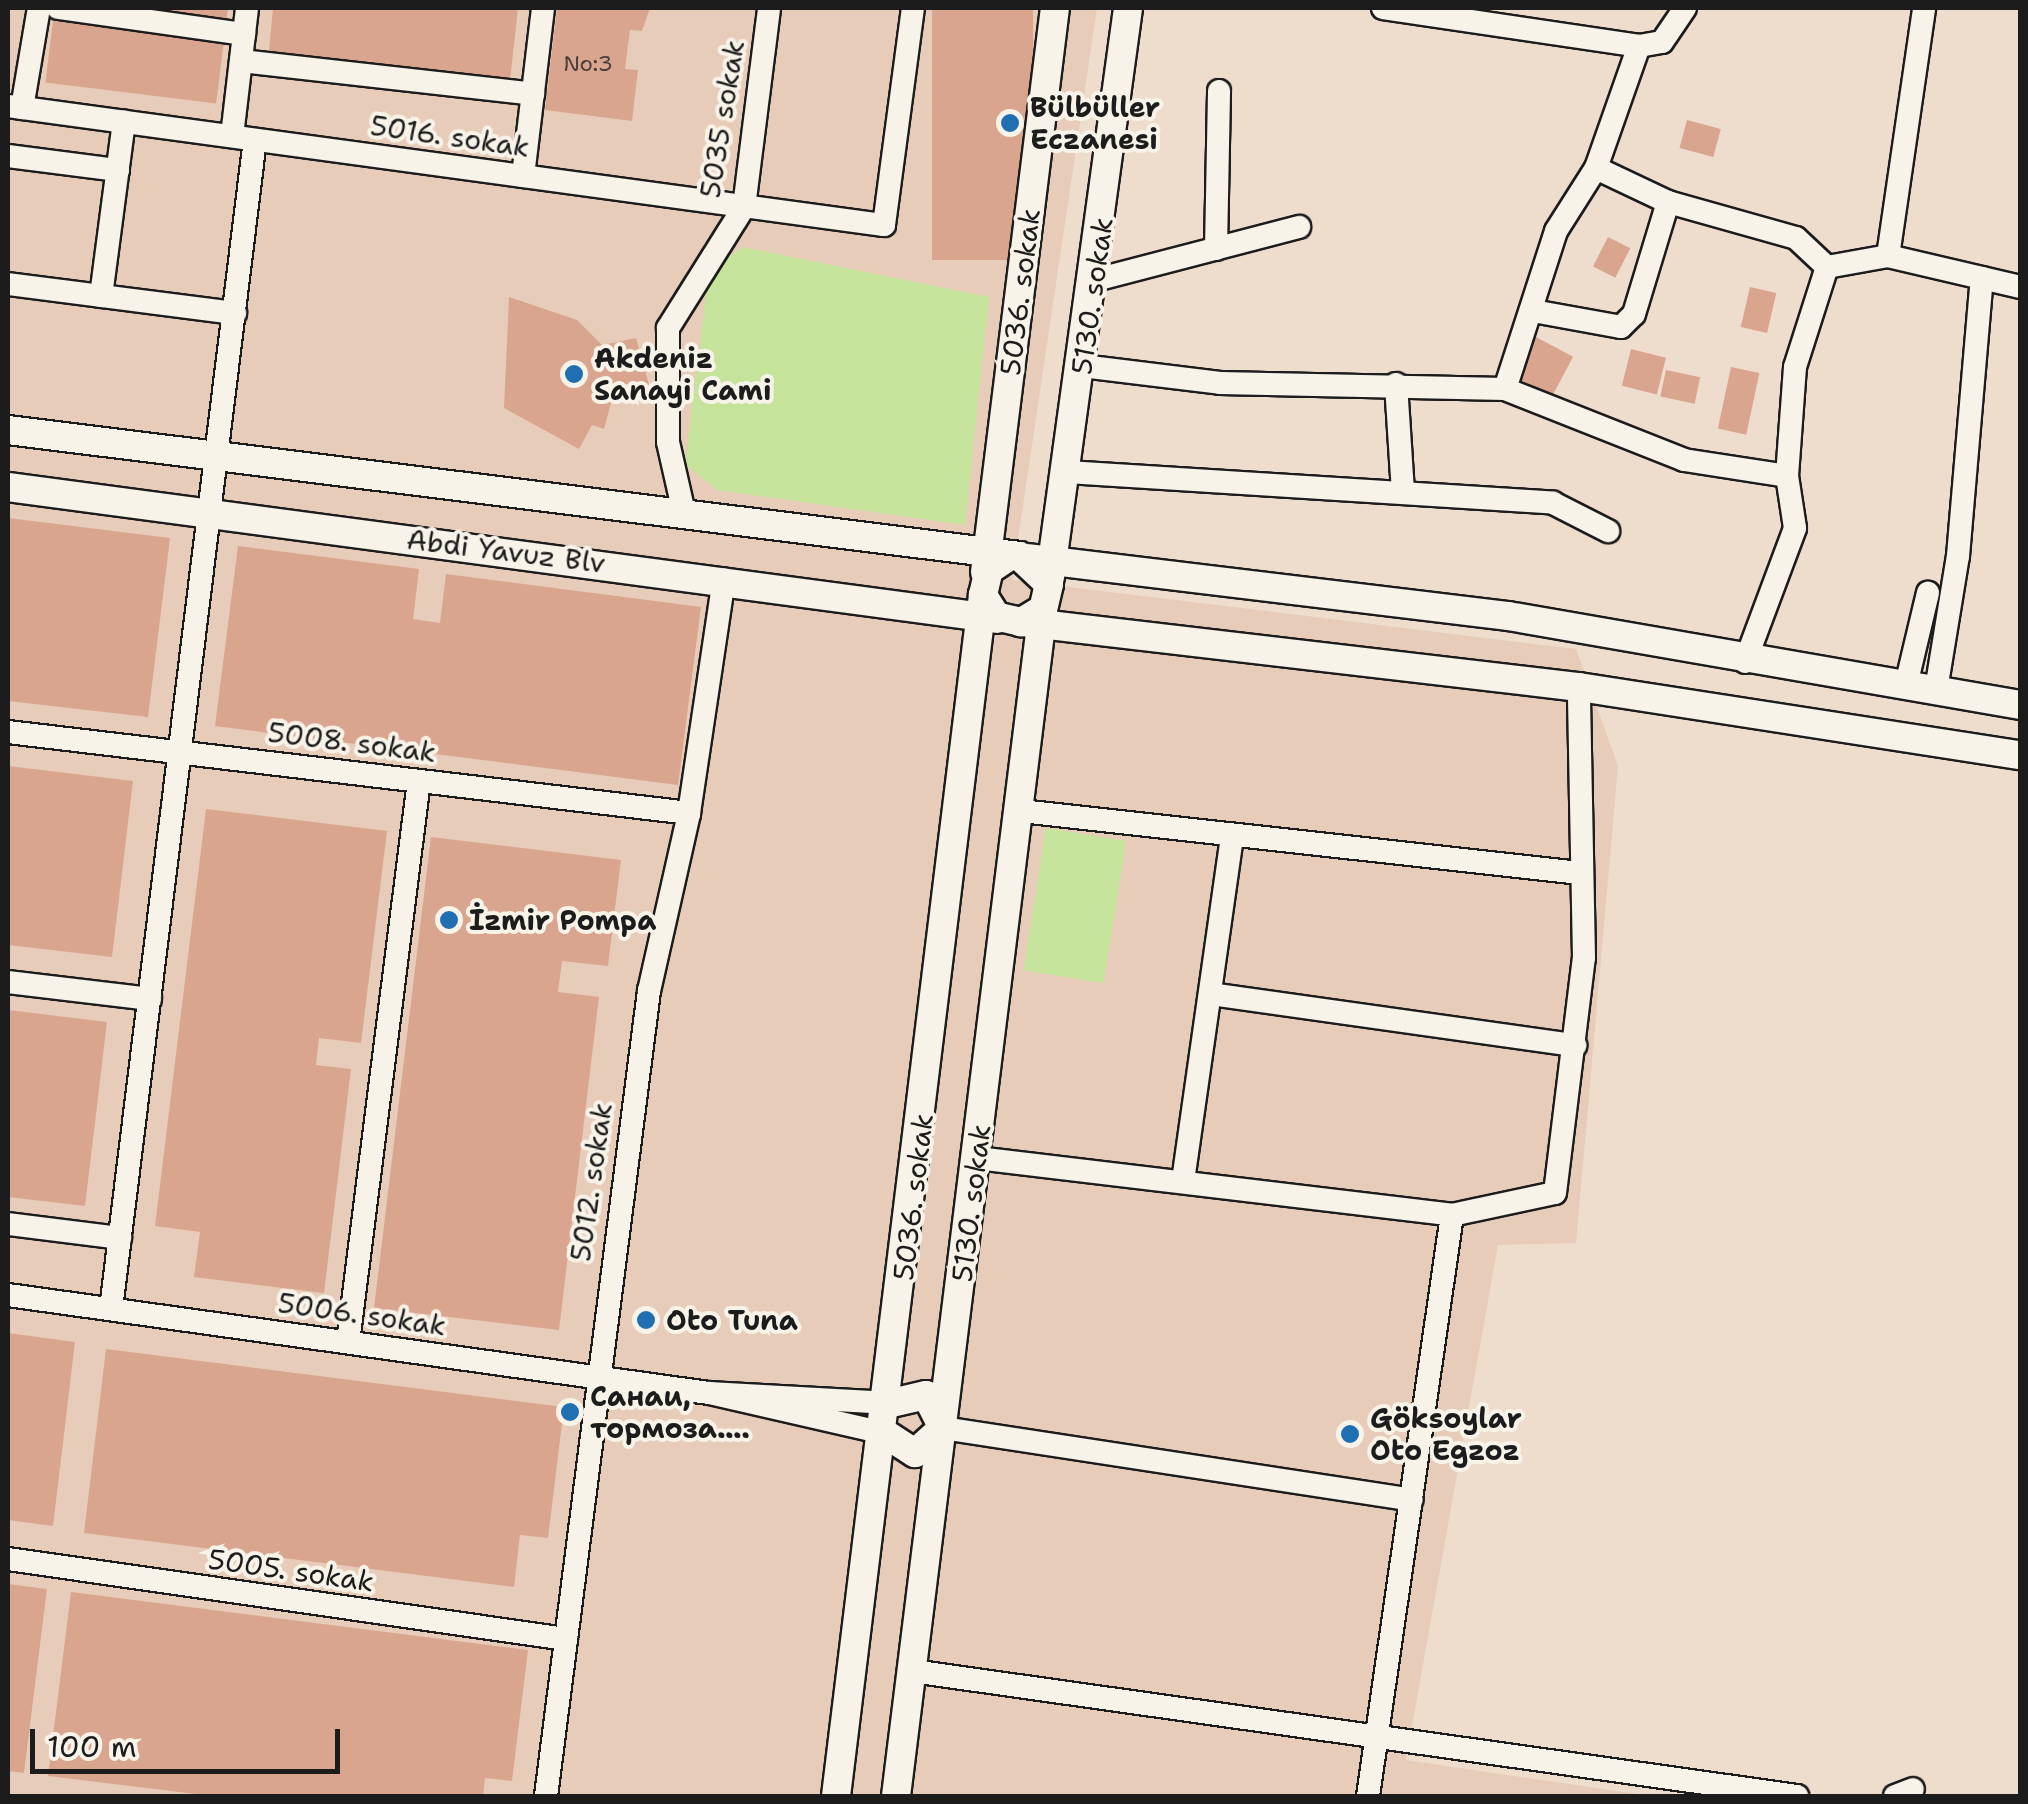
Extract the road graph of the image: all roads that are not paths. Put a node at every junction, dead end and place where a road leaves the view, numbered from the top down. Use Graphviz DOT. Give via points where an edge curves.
graph roads {
  1 [pos="40,8"];
  2 [pos="58,8"];
  3 [pos="247,8"];
  4 [pos="544,8"];
  5 [pos="769,8"];
  6 [pos="913,8"];
  7 [pos="1054,8"];
  8 [pos="1128,8"];
  9 [pos="1383,8"];
  10 [pos="1685,8"];
  11 [pos="1924,8"];
  12 [pos="244,34"];
  13 [pos="1638,46"];
  14 [pos="241,60"];
  15 [pos="1220,91"];
  16 [pos="533,94"];
  17 [pos="15,107"];
  18 [pos="124,122"];
  19 [pos="244,138"];
  20 [pos="8,156"];
  21 [pos="1596,168"];
  22 [pos="118,170"];
  23 [pos="523,176"];
  24 [pos="1668,202"];
  25 [pos="744,206"];
  26 [pos="1299,227"];
  27 [pos="1216,249"];
  28 [pos="1888,256"];
  29 [pos="1827,267"];
  30 [pos="1982,278"];
  31 [pos="1095,280"];
  32 [pos="8,284"];
  33 [pos="2020,287"];
  34 [pos="101,296"];
  35 [pos="1533,311"];
  36 [pos="235,313"];
  37 [pos="1082,366"];
  38 [pos="1396,384"];
  39 [pos="1505,389"];
  40 [pos="8,430"];
  41 [pos="218,458"];
  42 [pos="1066,472"];
  43 [pos="1787,476"];
  44 [pos="8,487"];
  45 [pos="1403,492"];
  46 [pos="211,513"];
  47 [pos="685,517"];
  48 [pos="1608,532"];
  49 [pos="724,580"];
  50 [pos="1015,590"];
  51 [pos="1928,593"];
  52 [pos="1745,662"];
  53 [pos="1906,686"];
  54 [pos="1580,687"];
  55 [pos="1936,690"];
  56 [pos="2020,705"];
  57 [pos="8,732"];
  58 [pos="181,752"];
  59 [pos="2020,755"];
  60 [pos="419,780"];
  61 [pos="1021,811"];
  62 [pos="690,813"];
  63 [pos="1232,836"];
  64 [pos="1580,873"];
  65 [pos="8,982"];
  66 [pos="1210,994"];
  67 [pos="150,1000"];
  68 [pos="1574,1045"];
  69 [pos="977,1158"];
  70 [pos="1183,1181"];
  71 [pos="1452,1215"];
  72 [pos="8,1224"];
  73 [pos="120,1238"];
  74 [pos="8,1295"];
  75 [pos="111,1309"];
  76 [pos="348,1342"];
  77 [pos="594,1376"];
  78 [pos="709,1392"];
  79 [pos="890,1402"];
  80 [pos="943,1428"];
  81 [pos="884,1433"];
  82 [pos="1411,1500"];
  83 [pos="8,1559"];
  84 [pos="566,1639"];
  85 [pos="912,1672"];
  86 [pos="1377,1735"];
  87 [pos="546,1796"];
  88 [pos="836,1796"];
  89 [pos="896,1796"];
  90 [pos="1368,1796"];
  91 [pos="1797,1796"];
  1 -- 17 [label="street"];
  2 -- 12 [label="street"];
  3 -- 12 [label="street"];
  4 -- 16 [label="street"];
  5 -- 25 [label="street, 5035 sokak"];
  6 -- 25 [label="street, 5016. sokak" via="884,226"];
  7 -- 50 [label="main road, 5036. sokak"];
  8 -- 31 [label="main road, 5130. sokak"];
  9 -- 13 [label="street"];
  10 -- 13 [label="street" via="1662,42"];
  11 -- 28 [label="street"];
  12 -- 14 [label="street"];
  13 -- 21 [label="street"];
  14 -- 16 [label="street"];
  14 -- 19 [label="street"];
  15 -- 27 [label="street"];
  16 -- 23 [label="street"];
  17 -- 18 [label="street, 5016. sokak"];
  18 -- 19 [label="street, 5016. sokak"];
  18 -- 22 [label="street"];
  19 -- 23 [label="street, 5016. sokak"];
  19 -- 36 [label="street"];
  20 -- 22 [label="street"];
  21 -- 24 [label="street"];
  21 -- 35 [label="street" via="1556,231"];
  22 -- 34 [label="street"];
  23 -- 25 [label="street, 5016. sokak"];
  24 -- 29 [label="street" via="1796,238"];
  24 -- 35 [label="street" via="1634,314 1620,327"];
  25 -- 47 [label="street, 5035 sokak" via="668,328 668,442"];
  26 -- 27 [label="street"];
  27 -- 31 [label="street"];
  28 -- 29 [label="street"];
  28 -- 30 [label="street"];
  29 -- 43 [label="street" via="1796,368"];
  30 -- 33 [label="street"];
  30 -- 55 [label="street" via="1958,556"];
  31 -- 37 [label="main road, 5130. sokak"];
  32 -- 34 [label="street"];
  34 -- 36 [label="street"];
  35 -- 39 [label="street"];
  36 -- 41 [label="street"];
  37 -- 38 [label="street" via="1220,384"];
  37 -- 42 [label="main road, 5130. sokak"];
  38 -- 39 [label="street"];
  38 -- 45 [label="street"];
  39 -- 43 [label="street" via="1684,460"];
  40 -- 41 [label="main road"];
  41 -- 46 [label="street"];
  41 -- 47 [label="main road"];
  42 -- 45 [label="street"];
  42 -- 50 [label="main road, 5130. sokak"];
  43 -- 52 [label="street" via="1795,528"];
  44 -- 46 [label="main road, Abdi Yavuz Blv"];
  45 -- 48 [label="street" via="1553,503"];
  46 -- 49 [label="main road, Abdi Yavuz Blv"];
  46 -- 58 [label="street"];
  47 -- 50 [label="main road"];
  49 -- 50 [label="main road, Abdi Yavuz Blv"];
  49 -- 62 [label="street, 5012. sokak"];
  50 -- 52 [label="main road" via="1508,616"];
  50 -- 54 [label="main road"];
  50 -- 61 [label="main road, 5130. sokak"];
  50 -- 79 [label="main road, 5036. sokak"];
  51 -- 53 [label="street"];
  52 -- 53 [label="main road"];
  53 -- 55 [label="main road"];
  54 -- 59 [label="main road"];
  54 -- 64 [label="street"];
  55 -- 56 [label="main road"];
  57 -- 58 [label="street, 5008. sokak"];
  58 -- 60 [label="street, 5008. sokak"];
  58 -- 67 [label="street"];
  60 -- 62 [label="street, 5008. sokak"];
  60 -- 76 [label="street"];
  61 -- 63 [label="street"];
  61 -- 69 [label="main road, 5130. sokak"];
  62 -- 77 [label="street, 5012. sokak" via="648,991"];
  63 -- 64 [label="street"];
  63 -- 66 [label="street"];
  64 -- 68 [label="street"];
  65 -- 67 [label="street"];
  66 -- 68 [label="street"];
  66 -- 70 [label="street"];
  67 -- 73 [label="street"];
  68 -- 71 [label="street" via="1555,1194"];
  69 -- 70 [label="street"];
  69 -- 80 [label="main road, 5130. sokak"];
  70 -- 71 [label="street"];
  71 -- 82 [label="street"];
  72 -- 73 [label="street"];
  73 -- 75 [label="street"];
  74 -- 75 [label="street, 5006. sokak"];
  75 -- 76 [label="street, 5006. sokak"];
  76 -- 77 [label="street, 5006. sokak"];
  77 -- 78 [label="street, 5006. sokak"];
  77 -- 84 [label="street, 5012. sokak"];
  78 -- 79 [label="street"];
  78 -- 81 [label="street"];
  79 -- 80 [label="main road" via="926,1395"];
  79 -- 81 [label="main road, 5036. sokak"];
  80 -- 81 [label="main road" via="915,1453"];
  80 -- 82 [label="street"];
  80 -- 85 [label="main road, 5130. sokak"];
  81 -- 88 [label="main road, 5036. sokak"];
  82 -- 86 [label="street"];
  83 -- 84 [label="street, 5005. sokak"];
  84 -- 87 [label="street, 5012. sokak"];
  85 -- 86 [label="street"];
  85 -- 89 [label="main road, 5130. sokak"];
  86 -- 90 [label="street"];
  86 -- 91 [label="street"];
}
